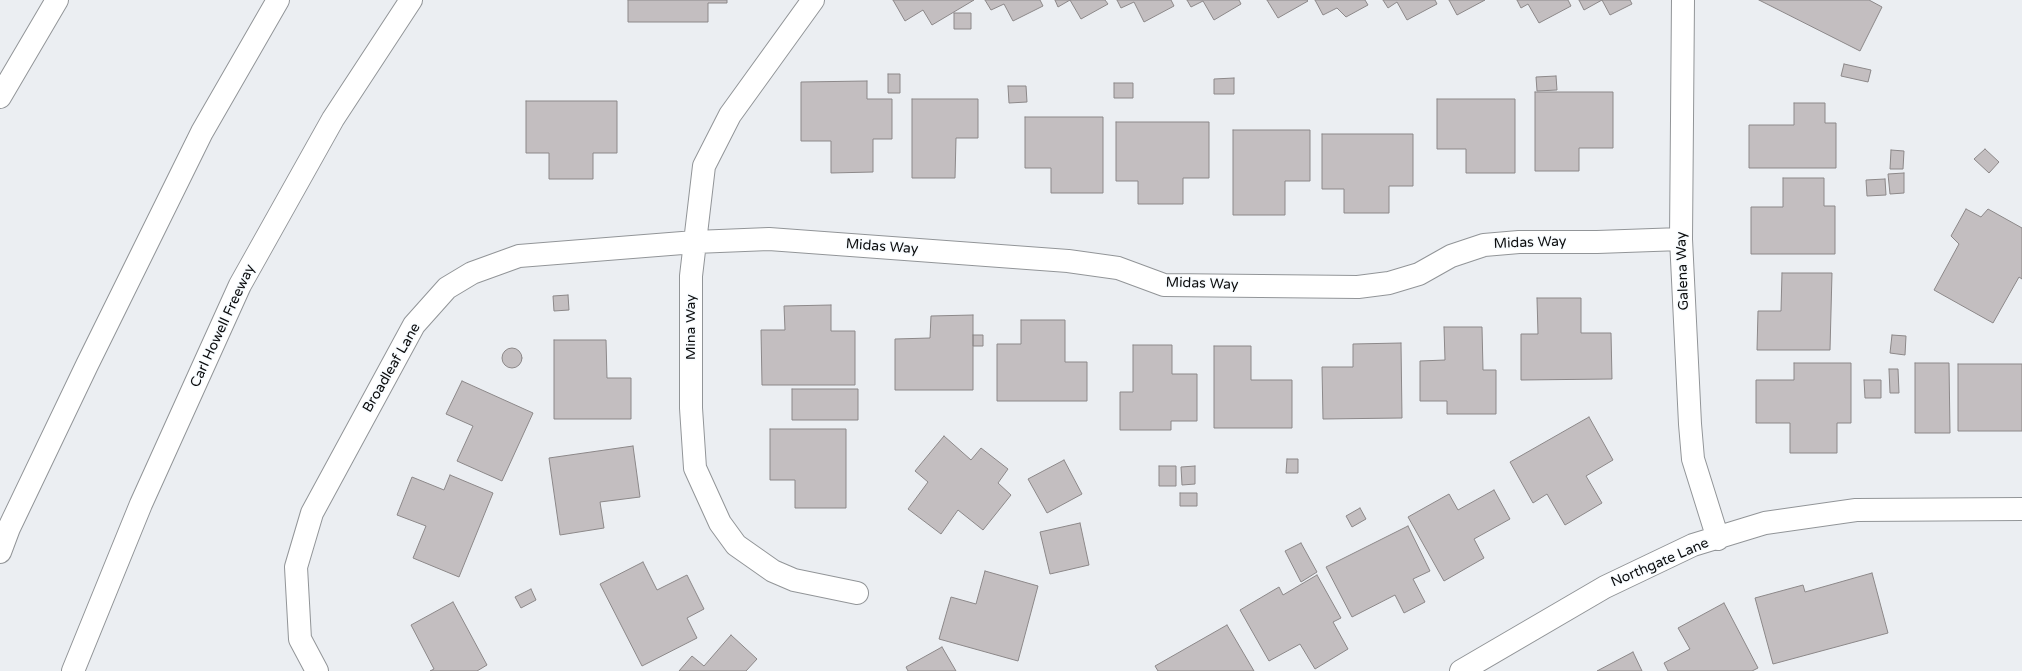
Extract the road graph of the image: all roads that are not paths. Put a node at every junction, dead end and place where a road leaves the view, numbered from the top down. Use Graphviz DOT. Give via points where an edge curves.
graph roads {
  1 [pos="58,0"];
  2 [pos="278,0"];
  3 [pos="411,0"];
  4 [pos="813,0"];
  5 [pos="1683,0"];
  6 [pos="0,97"];
  7 [pos="1681,239"];
  8 [pos="695,242"];
  9 [pos="2022,509"];
  10 [pos="1718,538"];
  11 [pos="0,552"];
  12 [pos="857,593"];
  13 [pos="1484,665"];
  14 [pos="73,671"];
  15 [pos="317,671"];
  16 [pos="1461,671"];
  1 -- 6 [label="main road"];
  2 -- 11 [label="main road" via="202,132 9,528"];
  3 -- 14 [label="main road, Carl Howell Freeway" via="333,119 240,285 141,504"];
  4 -- 8 [label="main road, Mina Way" via="730,114 704,166"];
  5 -- 7 [label="main road, Galena Way"];
  7 -- 8 [label="main road, Midas Way" via="1484,245 1451,256 1419,274 1389,283 1358,287 1164,285 1118,268 1068,261 769,239"];
  7 -- 10 [label="main road, Galena Way" via="1693,459"];
  8 -- 12 [label="main road, Mina Way" via="691,276 691,408 695,468 720,523 736,545 773,571 794,580"];
  8 -- 15 [label="main road, Broadleaf Lane" via="519,256 472,273 447,288 414,325 312,513 296,567 300,639"];
  9 -- 10 [label="main road, Northgate Lane" via="1856,510 1765,523"];
  10 -- 13 [label="main road, Northgate Lane" via="1693,545 1605,587"];
  13 -- 16 [label="main road, Northgate Lane"];
}
